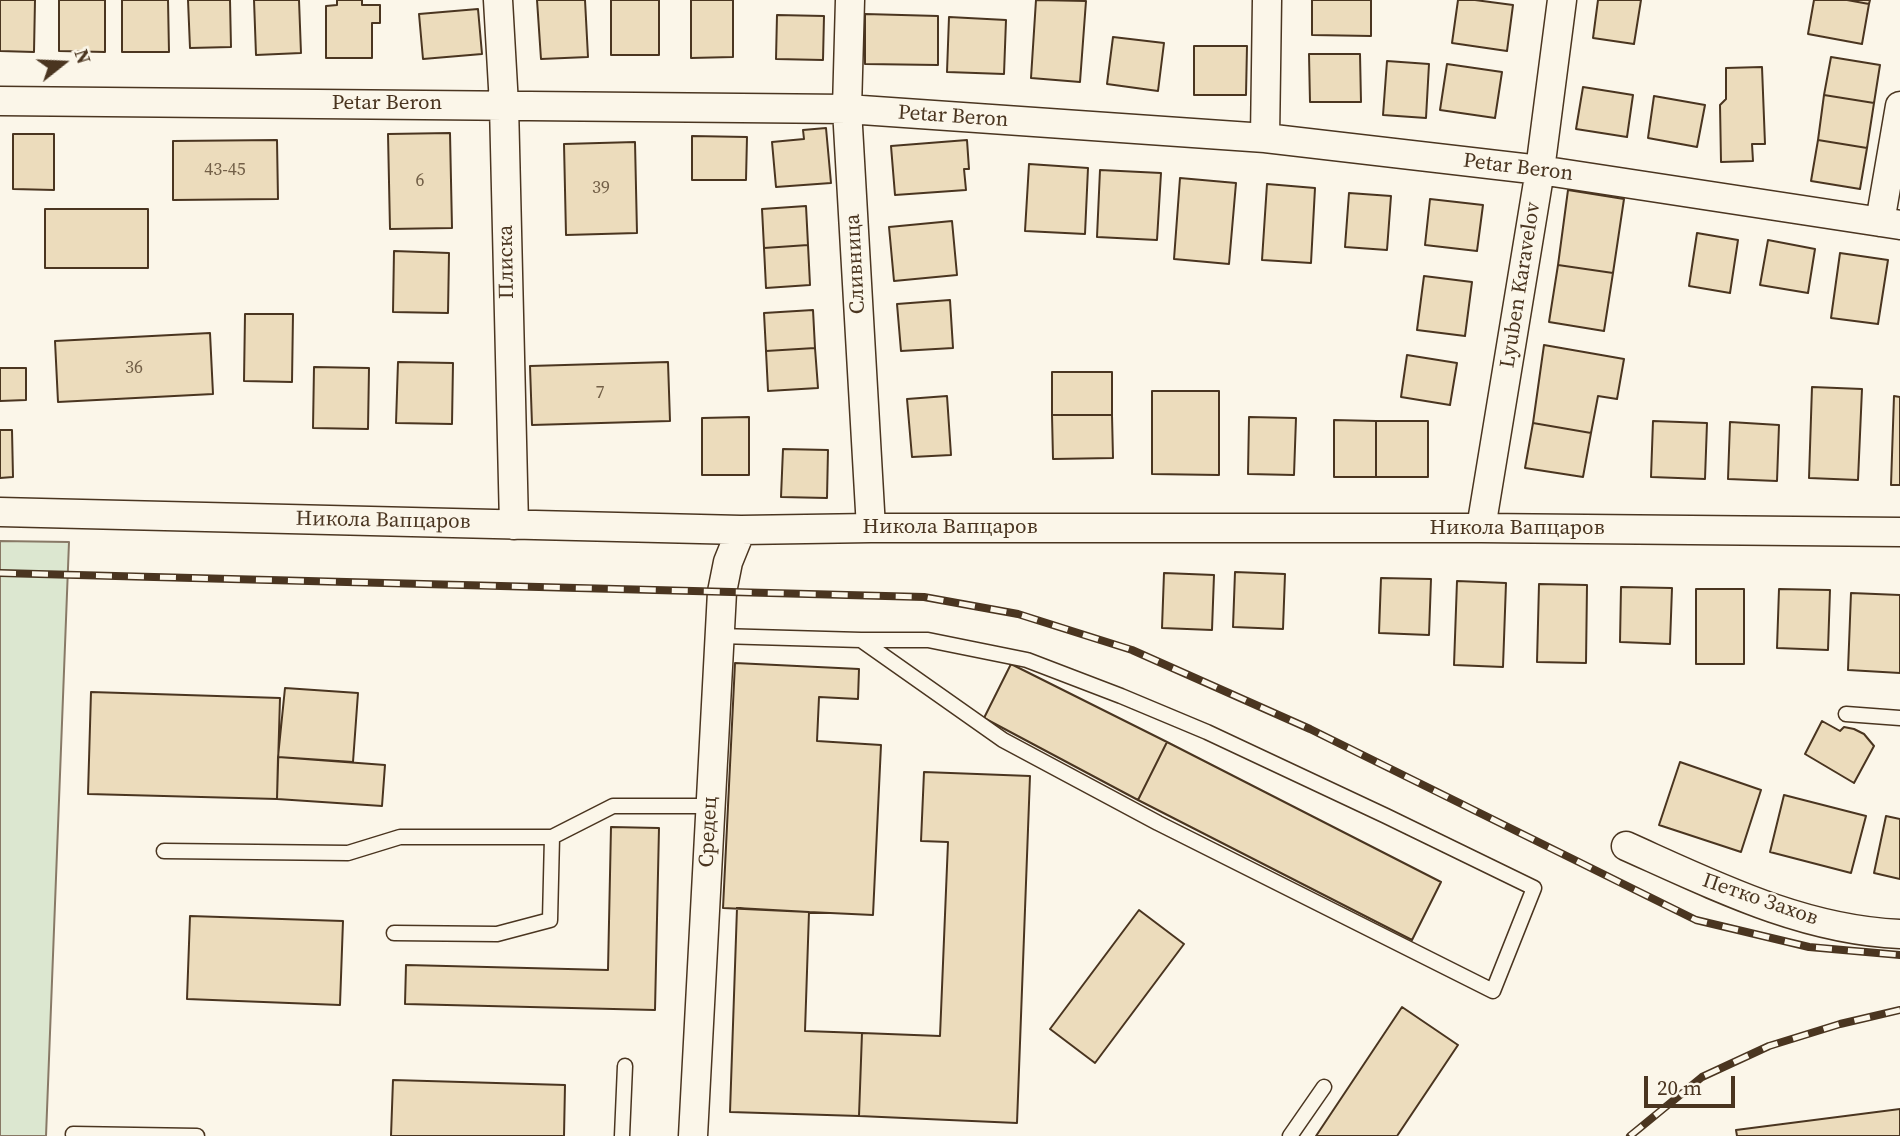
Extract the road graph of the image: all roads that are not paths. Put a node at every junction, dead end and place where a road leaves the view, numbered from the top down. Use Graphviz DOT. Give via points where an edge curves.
graph roads {
  1 [pos="498,0"];
  2 [pos="850,0"];
  3 [pos="1267,0"];
  4 [pos="1562,0"];
  5 [pos="0,101"];
  6 [pos="504,105"];
  7 [pos="1900,106"];
  8 [pos="847,109"];
  9 [pos="1265,138"];
  10 [pos="1540,170"];
  11 [pos="1890,223"];
  12 [pos="0,512"];
  13 [pos="514,525"];
  14 [pos="871,528"];
  15 [pos="1480,528"];
  16 [pos="741,530"];
  17 [pos="1900,532"];
  18 [pos="719,636"];
  19 [pos="861,640"];
  20 [pos="1846,714"];
  21 [pos="1900,718"];
  22 [pos="711,806"];
  23 [pos="552,837"];
  24 [pos="1626,846"];
  25 [pos="164,851"];
  26 [pos="394,933"];
  27 [pos="1900,934"];
  28 [pos="625,1066"];
  29 [pos="1324,1087"];
  30 [pos="73,1134"];
  31 [pos="197,1136"];
  32 [pos="622,1136"];
  33 [pos="693,1136"];
  34 [pos="1290,1136"];
  1 -- 6 [label="street, Плиска"];
  2 -- 8 [label="street, Сливница"];
  3 -- 9 [label="street"];
  4 -- 10 [label="street, Lyuben Karavelov"];
  5 -- 6 [label="street, Petar Beron"];
  6 -- 8 [label="street, Petar Beron"];
  6 -- 13 [label="street, Плиска"];
  7 -- 11 [label="street"];
  8 -- 9 [label="street, Petar Beron"];
  8 -- 14 [label="street, Сливница"];
  9 -- 10 [label="street, Petar Beron"];
  10 -- 11 [label="street, Petar Beron"];
  10 -- 15 [label="street, Lyuben Karavelov"];
  12 -- 13 [label="street, Никола Вапцаров"];
  13 -- 16 [label="street, Никола Вапцаров"];
  14 -- 15 [label="street, Никола Вапцаров"];
  14 -- 16 [label="street, Никола Вапцаров"];
  15 -- 17 [label="street, Никола Вапцаров"];
  16 -- 18 [label="street, Средец" via="728,562"];
  18 -- 19 [label="lane"];
  18 -- 22 [label="street, Средец"];
  19 -- 19 [label="lane" via="1003,740 1493,991 1534,888 1207,732 1027,660 928,640"];
  20 -- 21 [label="lane"];
  22 -- 23 [label="lane" via="613,806"];
  22 -- 33 [label="street, Средец"];
  23 -- 25 [label="lane" via="400,837 348,853"];
  23 -- 26 [label="lane" via="550,920 498,934"];
  24 -- 27 [label="street, Петко Захов" via="1733,895 1810,920"];
  28 -- 32 [label="lane"];
  29 -- 34 [label="lane"];
  30 -- 31 [label="lane"];
}
